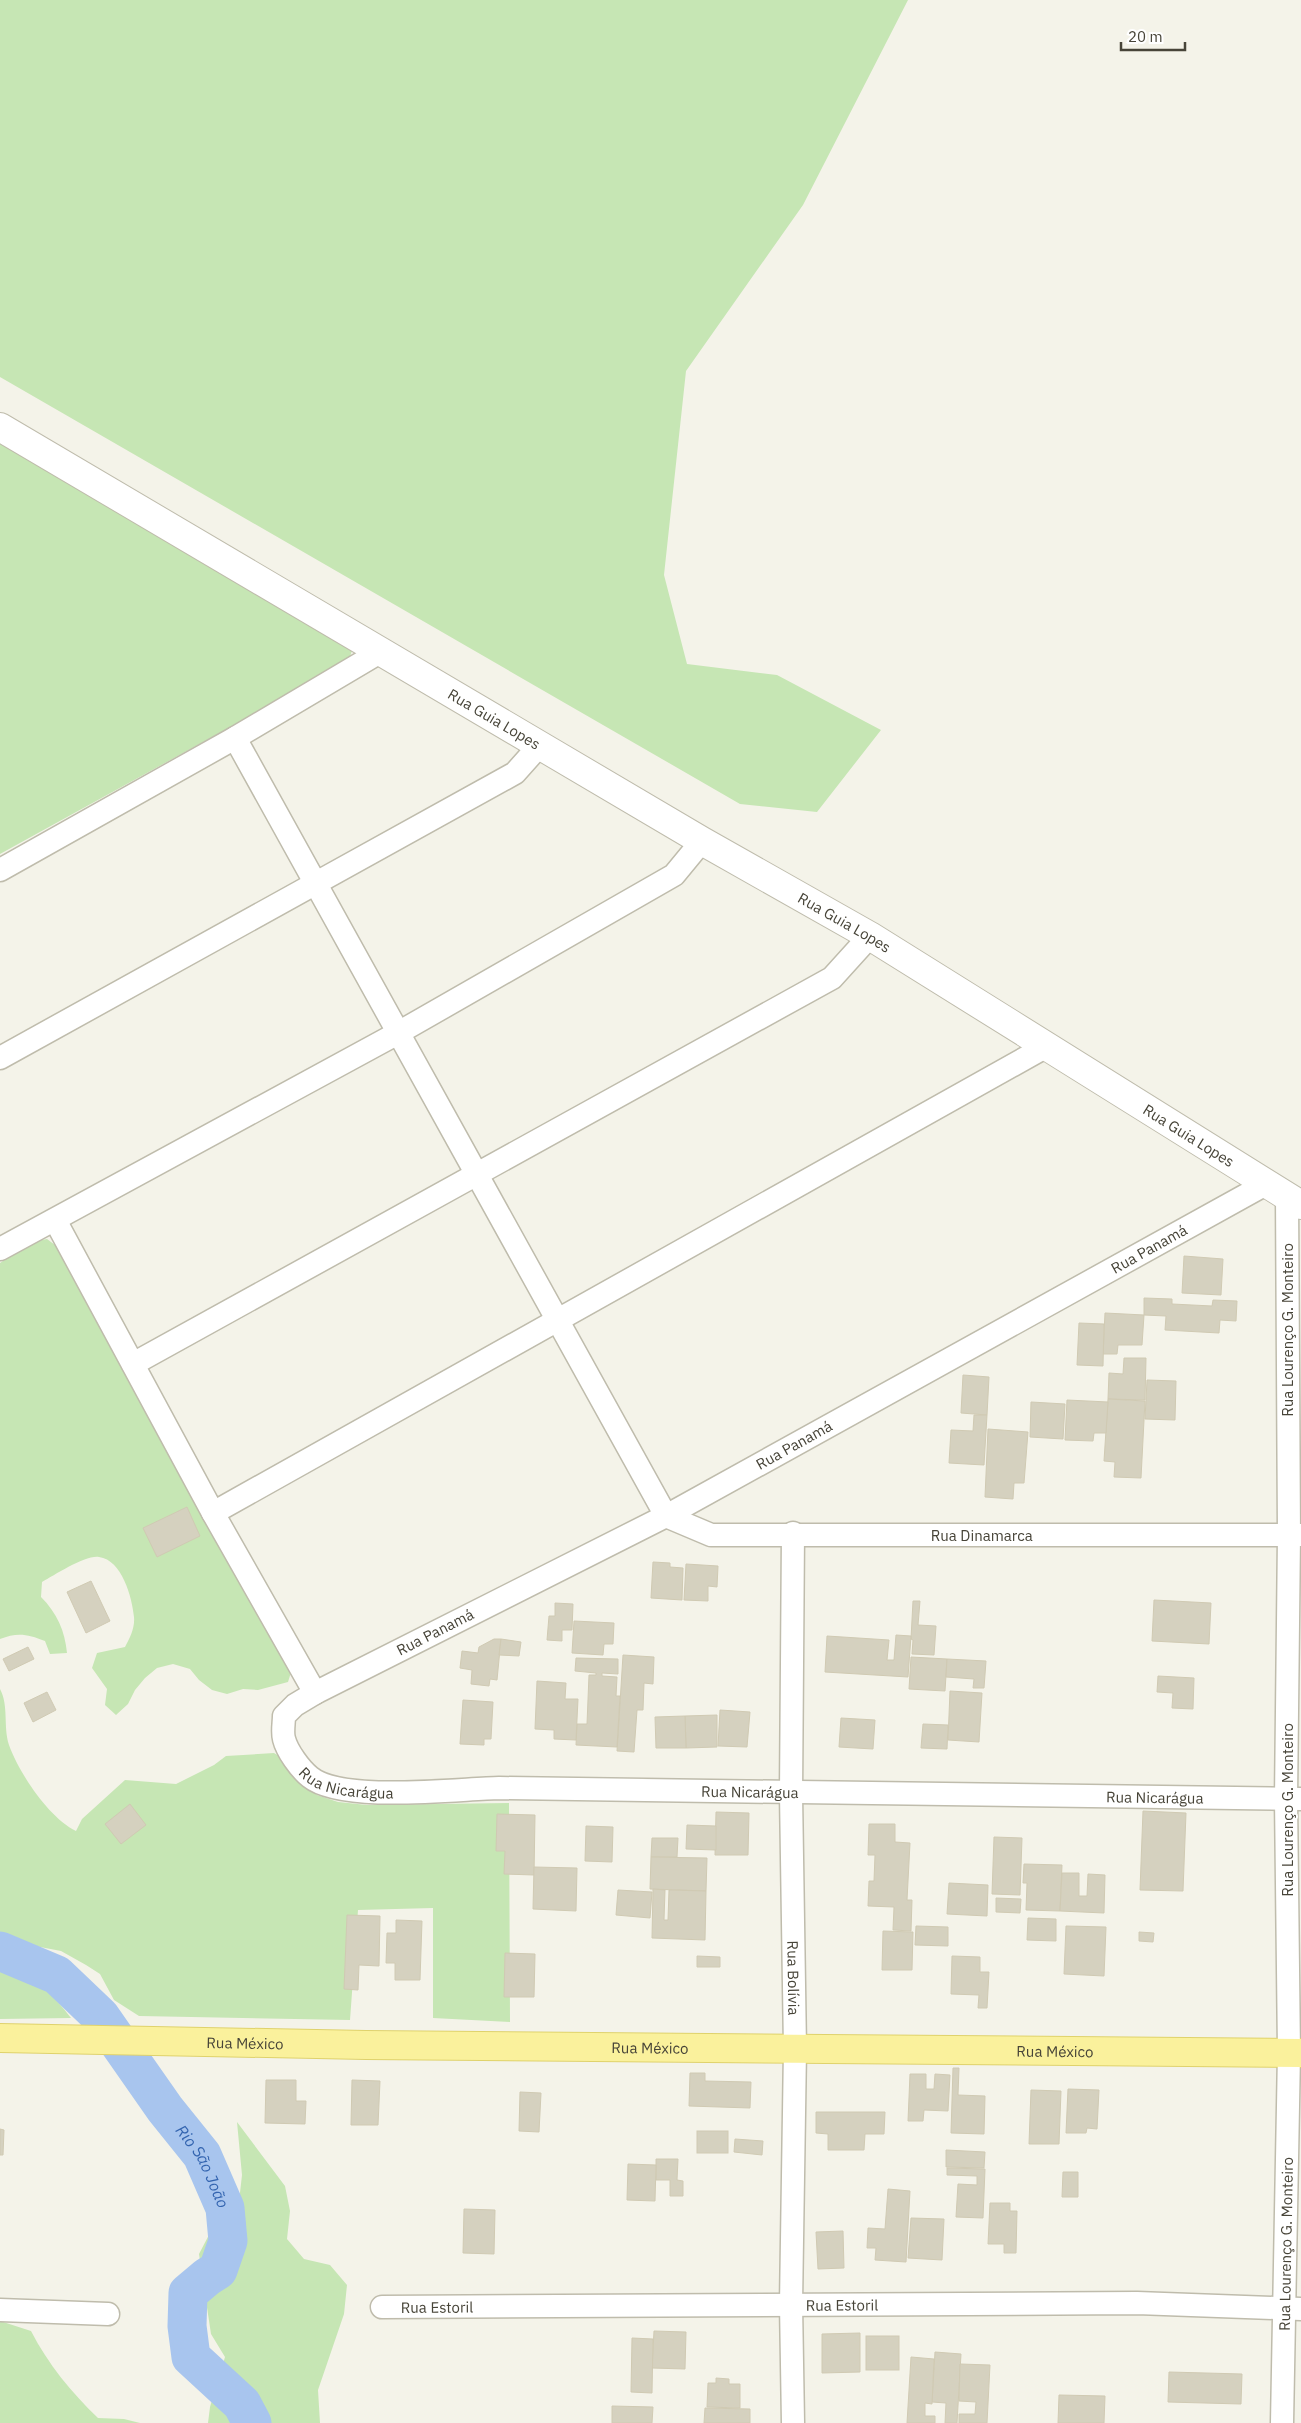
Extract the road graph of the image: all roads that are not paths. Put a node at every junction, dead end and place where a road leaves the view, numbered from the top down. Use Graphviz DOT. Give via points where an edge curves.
graph roads {
  1 [pos="0,427"];
  2 [pos="380,652"];
  3 [pos="234,738"];
  4 [pos="539,746"];
  5 [pos="702,841"];
  6 [pos="0,870"];
  7 [pos="315,884"];
  8 [pos="870,936"];
  9 [pos="398,1034"];
  10 [pos="1047,1046"];
  11 [pos="0,1058"];
  12 [pos="477,1174"];
  13 [pos="1285,1195"];
  14 [pos="55,1220"];
  15 [pos="0,1249"];
  16 [pos="558,1320"];
  17 [pos="133,1364"];
  18 [pos="213,1514"];
  19 [pos="666,1516"];
  20 [pos="793,1533"];
  21 [pos="1295,1535"];
  22 [pos="315,1693"];
  23 [pos="791,1794"];
  24 [pos="1293,1799"];
  25 [pos="0,2038"];
  26 [pos="795,2048"];
  27 [pos="1295,2053"];
  28 [pos="791,2304"];
  29 [pos="382,2307"];
  30 [pos="1293,2309"];
  31 [pos="0,2310"];
  32 [pos="108,2314"];
  33 [pos="793,2423"];
  34 [pos="1282,2423"];
  1 -- 2 [label="street, Rua Guia Lopes"];
  2 -- 3 [label="street"];
  2 -- 4 [label="street, Rua Guia Lopes"];
  3 -- 6 [label="street"];
  3 -- 7 [label="street"];
  4 -- 5 [label="street, Rua Guia Lopes"];
  4 -- 7 [label="street" via="514,773"];
  5 -- 8 [label="street, Rua Guia Lopes"];
  5 -- 9 [label="street" via="674,875"];
  7 -- 9 [label="street"];
  7 -- 11 [label="street"];
  8 -- 10 [label="street, Rua Guia Lopes"];
  8 -- 12 [label="street" via="832,978"];
  9 -- 12 [label="street"];
  9 -- 14 [label="street"];
  10 -- 13 [label="street, Rua Guia Lopes"];
  10 -- 16 [label="street"];
  12 -- 16 [label="street"];
  12 -- 17 [label="street"];
  13 -- 19 [label="street, Rua Panamá"];
  13 -- 21 [label="street, Rua Lourenço G. Monteiro"];
  14 -- 15 [label="street"];
  14 -- 17 [label="street"];
  16 -- 18 [label="street"];
  16 -- 19 [label="street"];
  17 -- 18 [label="street"];
  18 -- 22 [label="street"];
  19 -- 20 [label="street, Rua Dinamarca" via="711,1535"];
  19 -- 22 [label="street, Rua Panamá"];
  20 -- 21 [label="street, Rua Dinamarca"];
  20 -- 23 [label="street, Rua Bolívia"];
  21 -- 24 [label="street, Rua Lourenço G. Monteiro"];
  22 -- 23 [label="street, Rua Nicarágua" via="284,1716 284,1739 310,1778 331,1787 384,1794 499,1788"];
  23 -- 24 [label="street, Rua Nicarágua"];
  23 -- 26 [label="street, Rua Bolívia"];
  24 -- 27 [label="street, Rua Lourenço G. Monteiro"];
  25 -- 26 [label="main road, Rua México" via="386,2046"];
  26 -- 27 [label="main road, Rua México"];
  26 -- 28 [label="street, Rua Bolívia"];
  27 -- 30 [label="street, Rua Lourenço G. Monteiro"];
  28 -- 29 [label="street, Rua Estoril"];
  28 -- 30 [label="street, Rua Estoril" via="1137,2303"];
  28 -- 33 [label="street, Rua Bolívia"];
  30 -- 34 [label="street, Rua Lourenço G. Monteiro"];
  31 -- 32 [label="street"];
}
